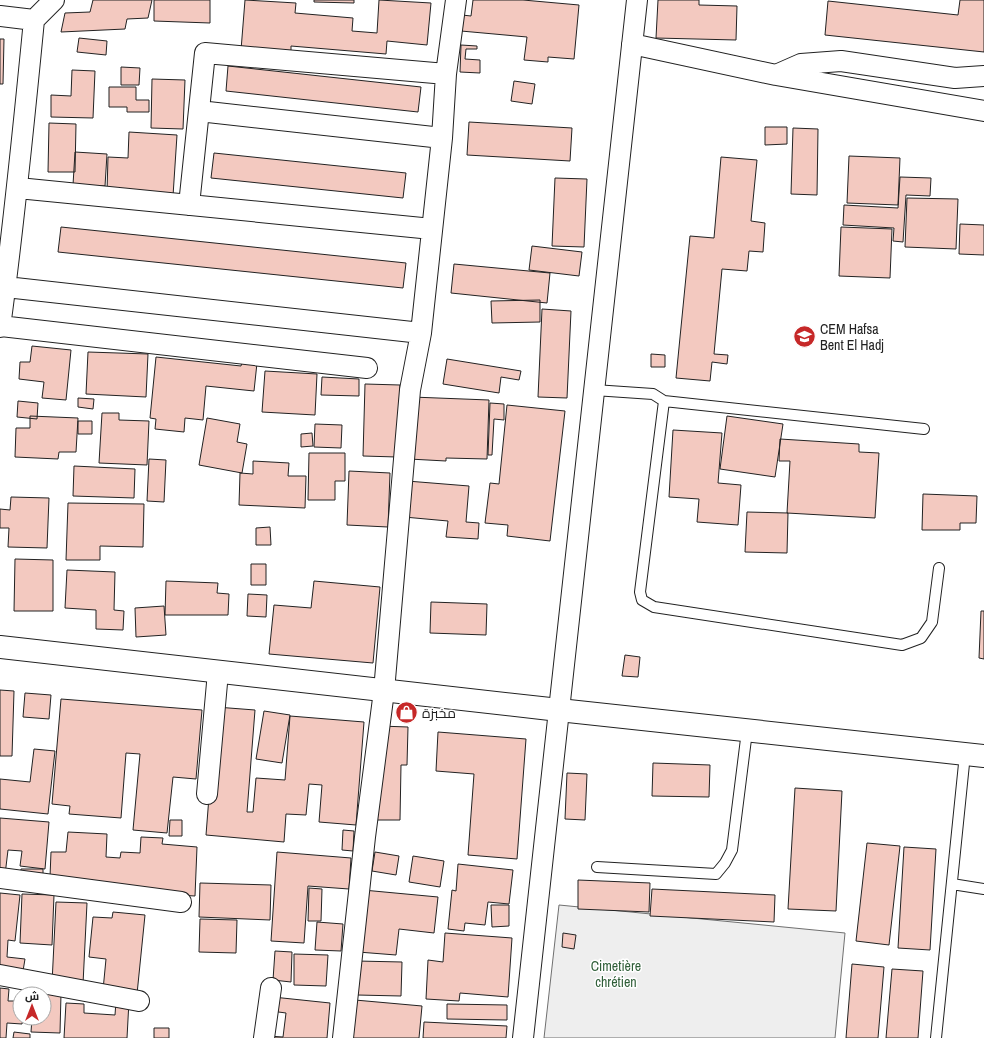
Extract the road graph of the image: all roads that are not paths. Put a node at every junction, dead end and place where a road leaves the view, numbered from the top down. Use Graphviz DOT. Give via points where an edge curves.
graph roads {
  1 [pos="54,0"];
  2 [pos="456,0"];
  3 [pos="637,0"];
  4 [pos="0,16"];
  5 [pos="34,20"];
  6 [pos="632,44"];
  7 [pos="446,74"];
  8 [pos="776,75"];
  9 [pos="984,76"];
  10 [pos="199,111"];
  11 [pos="984,111"];
  12 [pos="442,138"];
  13 [pos="18,188"];
  14 [pos="189,205"];
  15 [pos="432,229"];
  16 [pos="6,287"];
  17 [pos="0,326"];
  18 [pos="421,333"];
  19 [pos="367,368"];
  20 [pos="594,390"];
  21 [pos="664,401"];
  22 [pos="924,429"];
  23 [pos="939,568"];
  24 [pos="0,647"];
  25 [pos="218,672"];
  26 [pos="384,690"];
  27 [pos="559,710"];
  28 [pos="748,731"];
  29 [pos="975,755"];
  30 [pos="207,794"];
  31 [pos="597,867"];
  32 [pos="0,878"];
  33 [pos="952,884"];
  34 [pos="984,889"];
  35 [pos="181,902"];
  36 [pos="0,975"];
  37 [pos="271,988"];
  38 [pos="139,1000"];
  39 [pos="264,1038"];
  40 [pos="343,1038"];
  41 [pos="523,1038"];
  42 [pos="936,1038"];
  1 -- 5 [label="street"];
  2 -- 7 [label="street"];
  3 -- 6 [label="street"];
  4 -- 5 [label="street"];
  5 -- 13 [label="street"];
  6 -- 8 [label="street"];
  6 -- 20 [label="street"];
  7 -- 10 [label="street" via="205,53"];
  7 -- 12 [label="street"];
  8 -- 9 [label="street" via="801,64 841,61 956,78"];
  8 -- 11 [label="street"];
  10 -- 12 [label="street"];
  10 -- 14 [label="street"];
  12 -- 15 [label="street"];
  13 -- 14 [label="street"];
  13 -- 16 [label="street"];
  14 -- 15 [label="street"];
  15 -- 18 [label="street"];
  16 -- 17 [label="street"];
  16 -- 18 [label="street"];
  17 -- 19 [label="street"];
  18 -- 26 [label="street" via="410,398"];
  20 -- 21 [label="lane" via="653,394"];
  20 -- 27 [label="street"];
  21 -- 22 [label="lane"];
  21 -- 23 [label="lane" via="640,592 642,600 654,607 671,610 902,645 921,638 932,622"];
  24 -- 25 [label="main road"];
  25 -- 26 [label="main road"];
  25 -- 30 [label="street"];
  26 -- 27 [label="main road"];
  26 -- 40 [label="street" via="364,837"];
  27 -- 28 [label="main road"];
  27 -- 41 [label="street"];
  28 -- 29 [label="main road"];
  28 -- 31 [label="lane" via="732,850 716,874"];
  29 -- 33 [label="lane"];
  32 -- 35 [label="street"];
  33 -- 34 [label="lane"];
  33 -- 42 [label="lane"];
  36 -- 38 [label="street"];
  37 -- 39 [label="street"];
}
